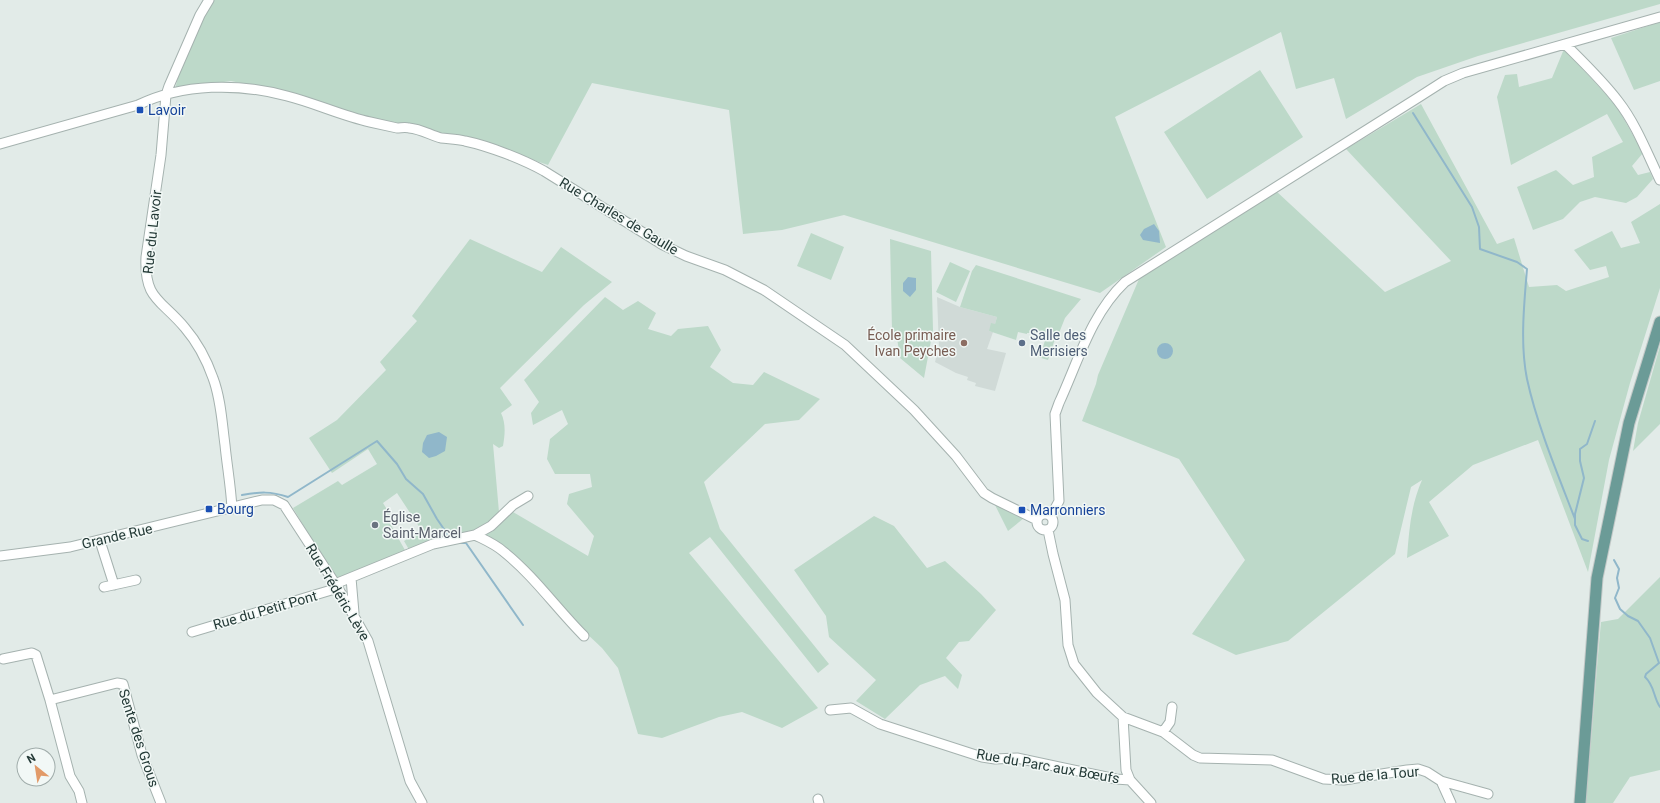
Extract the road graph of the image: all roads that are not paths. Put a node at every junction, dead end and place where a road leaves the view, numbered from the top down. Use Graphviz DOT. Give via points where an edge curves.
graph roads {
  1 [pos="209,0"];
  2 [pos="1660,17"];
  3 [pos="1565,44"];
  4 [pos="166,97"];
  5 [pos="0,144"];
  6 [pos="1660,180"];
  7 [pos="1660,322"];
  8 [pos="528,496"];
  9 [pos="232,508"];
  10 [pos="1051,516"];
  11 [pos="1037,520"];
  12 [pos="1048,530"];
  13 [pos="475,535"];
  14 [pos="100,541"];
  15 [pos="0,556"];
  16 [pos="351,578"];
  17 [pos="136,580"];
  18 [pos="336,586"];
  19 [pos="354,616"];
  20 [pos="192,632"];
  21 [pos="584,636"];
  22 [pos="3,659"];
  23 [pos="50,700"];
  24 [pos="1172,707"];
  25 [pos="830,710"];
  26 [pos="1123,717"];
  27 [pos="1163,732"];
  28 [pos="1130,780"];
  29 [pos="1441,781"];
  30 [pos="1488,794"];
  31 [pos="82,803"];
  32 [pos="161,803"];
  33 [pos="422,803"];
  34 [pos="1151,803"];
  35 [pos="1451,803"];
  36 [pos="1580,803"];
  1 -- 4 [label="street, Rue du Lavoir" via="200,15"];
  2 -- 3 [label="street"];
  3 -- 6 [label="street" via="1619,102 1634,126"];
  3 -- 10 [label="street" via="1462,73 1444,81 1125,282 1100,312 1055,414 1059,501"];
  4 -- 5 [label="street, Rue Charles de Gaulle" via="146,106 138,105"];
  4 -- 9 [label="street, Rue du Lavoir" via="161,155 146,256 147,281 159,303 184,327 195,342 213,379 222,423"];
  4 -- 11 [label="street, Rue Charles de Gaulle" via="228,86 251,89 286,96 370,122 399,128 408,127 439,137 464,141 534,165 663,245 725,270 764,290 846,345 914,410 956,456 984,493"];
  7 -- 36 [label="main road" via="1629,423 1596,578"];
  8 -- 13 [label="street, Rue du Petit Pont" via="513,504 491,526"];
  9 -- 14 [label="street, Grande Rue"];
  9 -- 18 [label="street, Rue Frédéric Lève" via="262,500 274,500 284,505"];
  10 -- 11 [label="street" via="1042,514"];
  10 -- 12 [label="street" via="1053,523"];
  11 -- 12 [label="street" via="1039,528"];
  12 -- 26 [label="street, Rue de la Tour" via="1065,600 1068,645 1074,664 1097,693"];
  13 -- 16 [label="street, Rue du Petit Pont" via="433,544"];
  13 -- 21 [label="street" via="499,548 517,564"];
  14 -- 15 [label="street, Grande Rue"];
  14 -- 17 [label="street" via="109,586"];
  16 -- 18 [label="street, Rue du Petit Pont"];
  16 -- 19 [label="street"];
  18 -- 19 [label="street, Rue Frédéric Lève"];
  18 -- 20 [label="street, Rue du Petit Pont"];
  19 -- 33 [label="street, Rue Frédéric Lève" via="368,641 405,764"];
  22 -- 23 [label="street" via="32,653 36,655"];
  23 -- 31 [label="street" via="70,776 79,791"];
  23 -- 32 [label="street, Sente des Grous" via="117,683 123,684 142,755"];
  24 -- 27 [label="street" via="1170,722"];
  25 -- 28 [label="street, Rue du Parc aux Bœufs" via="851,708 880,724 982,757 1017,758"];
  26 -- 27 [label="street, Rue de la Tour"];
  26 -- 28 [label="street" via="1126,770"];
  27 -- 29 [label="street, Rue de la Tour" via="1200,758 1272,760 1324,779 1344,780 1418,769"];
  28 -- 34 [label="street"];
  29 -- 30 [label="street, Rue de la Tour"];
  29 -- 35 [label="street"];
}
